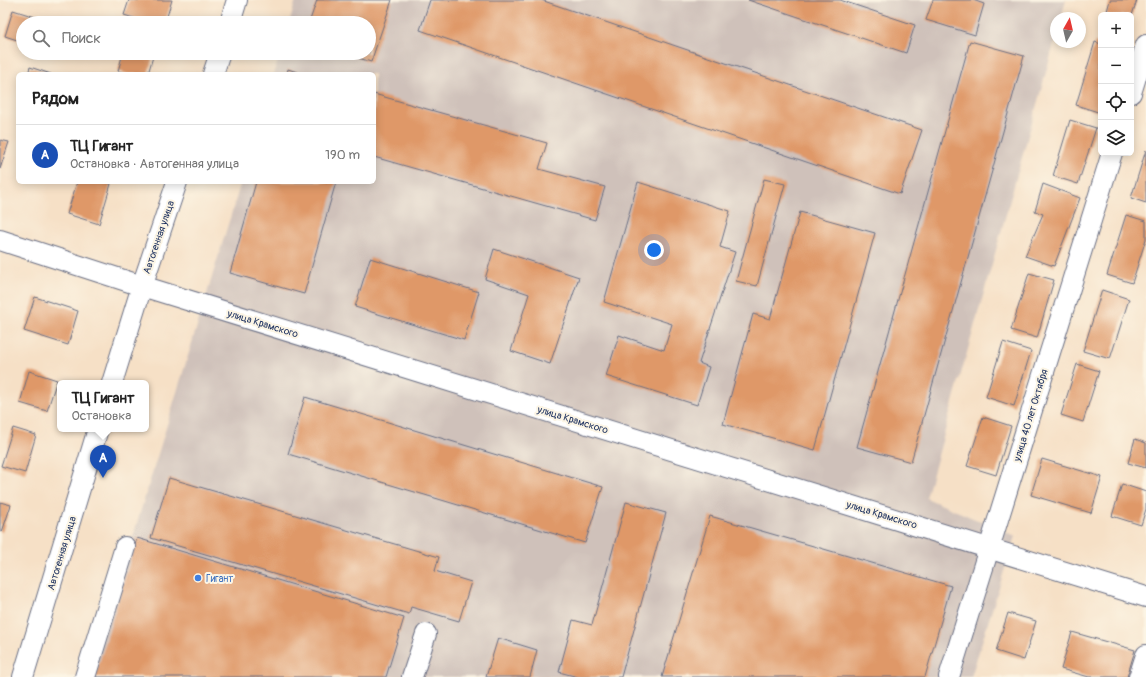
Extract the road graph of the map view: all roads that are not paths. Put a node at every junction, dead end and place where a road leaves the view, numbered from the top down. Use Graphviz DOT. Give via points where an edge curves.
graph roads {
  1 [pos="238,0"];
  2 [pos="232,16"];
  3 [pos="1146,45"];
  4 [pos="218,60"];
  5 [pos="214,72"];
  6 [pos="1134,84"];
  7 [pos="1111,156"];
  8 [pos="176,184"];
  9 [pos="0,240"];
  10 [pos="142,286"];
  11 [pos="113,380"];
  12 [pos="97,432"];
  13 [pos="125,547"];
  14 [pos="989,547"];
  15 [pos="1146,597"];
  16 [pos="426,634"];
  17 [pos="1146,655"];
  18 [pos="23,677"];
  19 [pos="85,677"];
  20 [pos="412,677"];
  21 [pos="949,677"];
  22 [pos="1139,677"];
  1 -- 2 [label="street"];
  3 -- 6 [label="street"];
  4 -- 5 [label="street"];
  7 -- 14 [label="street, улица 40 лет Октября"];
  8 -- 10 [label="street, Автогенная улица"];
  9 -- 10 [label="street, улица Крамского"];
  10 -- 11 [label="street, Автогенная улица"];
  10 -- 14 [label="street, улица Крамского"];
  12 -- 18 [label="street, Автогенная улица"];
  13 -- 19 [label="street"];
  14 -- 15 [label="street, улица Крамского"];
  14 -- 21 [label="street, улица 40 лет Октября"];
  16 -- 20 [label="street"];
  17 -- 22 [label="street"];
}
